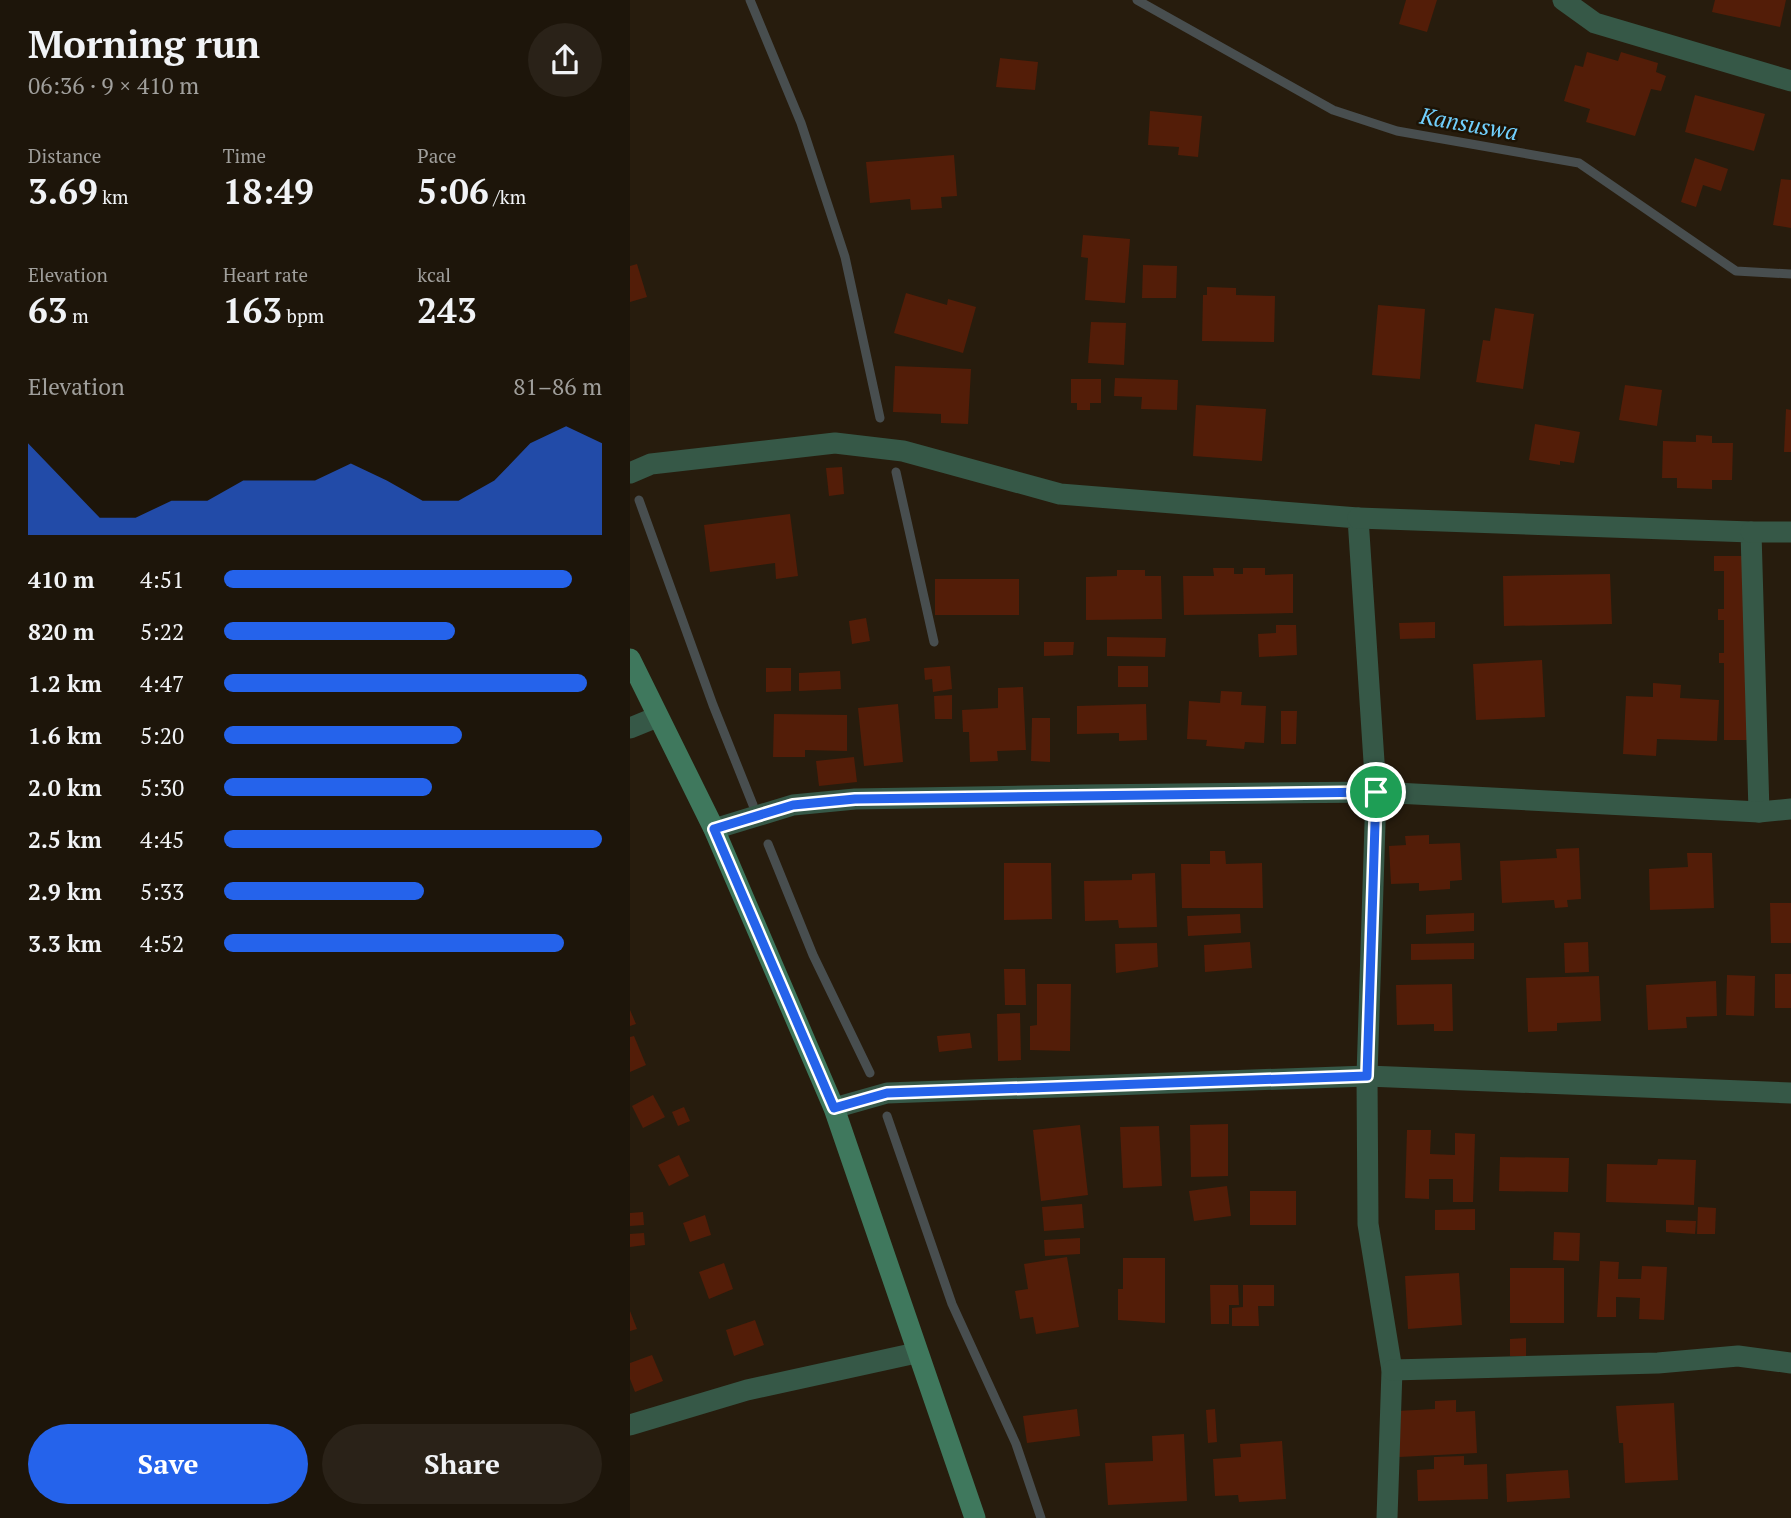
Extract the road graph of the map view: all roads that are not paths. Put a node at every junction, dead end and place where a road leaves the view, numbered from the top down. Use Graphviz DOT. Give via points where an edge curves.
graph roads {
  1 [pos="1563,0"];
  2 [pos="1791,81"];
  3 [pos="630,473"];
  4 [pos="1358,518"];
  5 [pos="1751,532"];
  6 [pos="1791,532"];
  7 [pos="630,659"];
  8 [pos="657,717"];
  9 [pos="630,728"];
  10 [pos="1376,792"];
  11 [pos="1791,809"];
  12 [pos="1759,812"];
  13 [pos="714,829"];
  14 [pos="1367,1076"];
  15 [pos="1791,1093"];
  16 [pos="834,1108"];
  17 [pos="916,1353"];
  18 [pos="1791,1363"];
  19 [pos="1392,1370"];
  20 [pos="630,1425"];
  21 [pos="975,1518"];
  22 [pos="1387,1518"];
  1 -- 2 [label="street" via="1595,23"];
  3 -- 4 [label="street" via="651,464 835,443 903,451 1060,494"];
  4 -- 5 [label="street"];
  4 -- 10 [label="street"];
  5 -- 6 [label="street"];
  5 -- 12 [label="street"];
  7 -- 8 [label="street"];
  8 -- 9 [label="street"];
  8 -- 13 [label="street"];
  10 -- 12 [label="street"];
  10 -- 13 [label="street" via="855,799 793,805"];
  10 -- 14 [label="street"];
  11 -- 12 [label="street"];
  13 -- 16 [label="street"];
  14 -- 15 [label="street"];
  14 -- 16 [label="street" via="887,1093"];
  14 -- 19 [label="street" via="1368,1224"];
  16 -- 17 [label="street"];
  17 -- 20 [label="street" via="747,1390"];
  17 -- 21 [label="street"];
  18 -- 19 [label="street" via="1738,1356 1658,1363"];
  19 -- 22 [label="street"];
}
